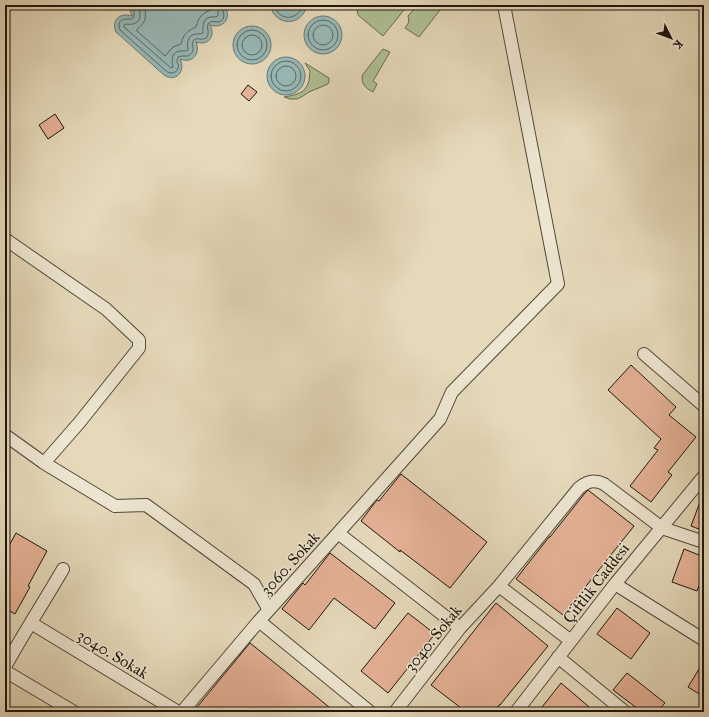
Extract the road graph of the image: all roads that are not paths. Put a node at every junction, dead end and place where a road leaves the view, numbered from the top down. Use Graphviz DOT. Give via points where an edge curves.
graph roads {
  1 [pos="504,5"];
  2 [pos="5,239"];
  3 [pos="644,354"];
  4 [pos="704,406"];
  5 [pos="5,435"];
  6 [pos="44,463"];
  7 [pos="704,476"];
  8 [pos="662,528"];
  9 [pos="338,533"];
  10 [pos="704,542"];
  11 [pos="63,569"];
  12 [pos="615,584"];
  13 [pos="499,586"];
  14 [pos="269,610"];
  15 [pos="259,621"];
  16 [pos="31,623"];
  17 [pos="460,628"];
  18 [pos="704,640"];
  19 [pos="571,641"];
  20 [pos="558,658"];
  21 [pos="5,667"];
  22 [pos="5,671"];
  23 [pos="74,712"];
  24 [pos="178,712"];
  25 [pos="182,712"];
  26 [pos="370,712"];
  27 [pos="395,712"];
  28 [pos="516,712"];
  29 [pos="625,712"];
  1 -- 9 [label="street" via="558,284 452,392 440,419"];
  2 -- 6 [label="street" via="106,309 139,340 139,348"];
  3 -- 4 [label="street"];
  5 -- 6 [label="street"];
  6 -- 14 [label="street" via="114,506 146,505 254,584"];
  7 -- 8 [label="street, Çiftlik Caddesi"];
  8 -- 10 [label="street, 3040. Sokak"];
  8 -- 12 [label="street, Çiftlik Caddesi"];
  8 -- 13 [label="street, 3040. Sokak" via="604,484 589,481 579,488"];
  9 -- 14 [label="street, 3060. Sokak"];
  9 -- 17 [label="street, 3060. Sokak"];
  11 -- 16 [label="street"];
  12 -- 18 [label="street"];
  12 -- 19 [label="street, Çiftlik Caddesi"];
  13 -- 17 [label="street, 3040. Sokak"];
  13 -- 19 [label="street"];
  14 -- 15 [label="street, 3060. Sokak"];
  15 -- 25 [label="street, 3060. Sokak"];
  15 -- 26 [label="street"];
  16 -- 21 [label="street"];
  16 -- 24 [label="street, 3040. Sokak"];
  17 -- 27 [label="street, 3040. Sokak"];
  19 -- 20 [label="street, Çiftlik Caddesi"];
  20 -- 28 [label="street, Çiftlik Caddesi"];
  20 -- 29 [label="street"];
  22 -- 23 [label="street"];
}
